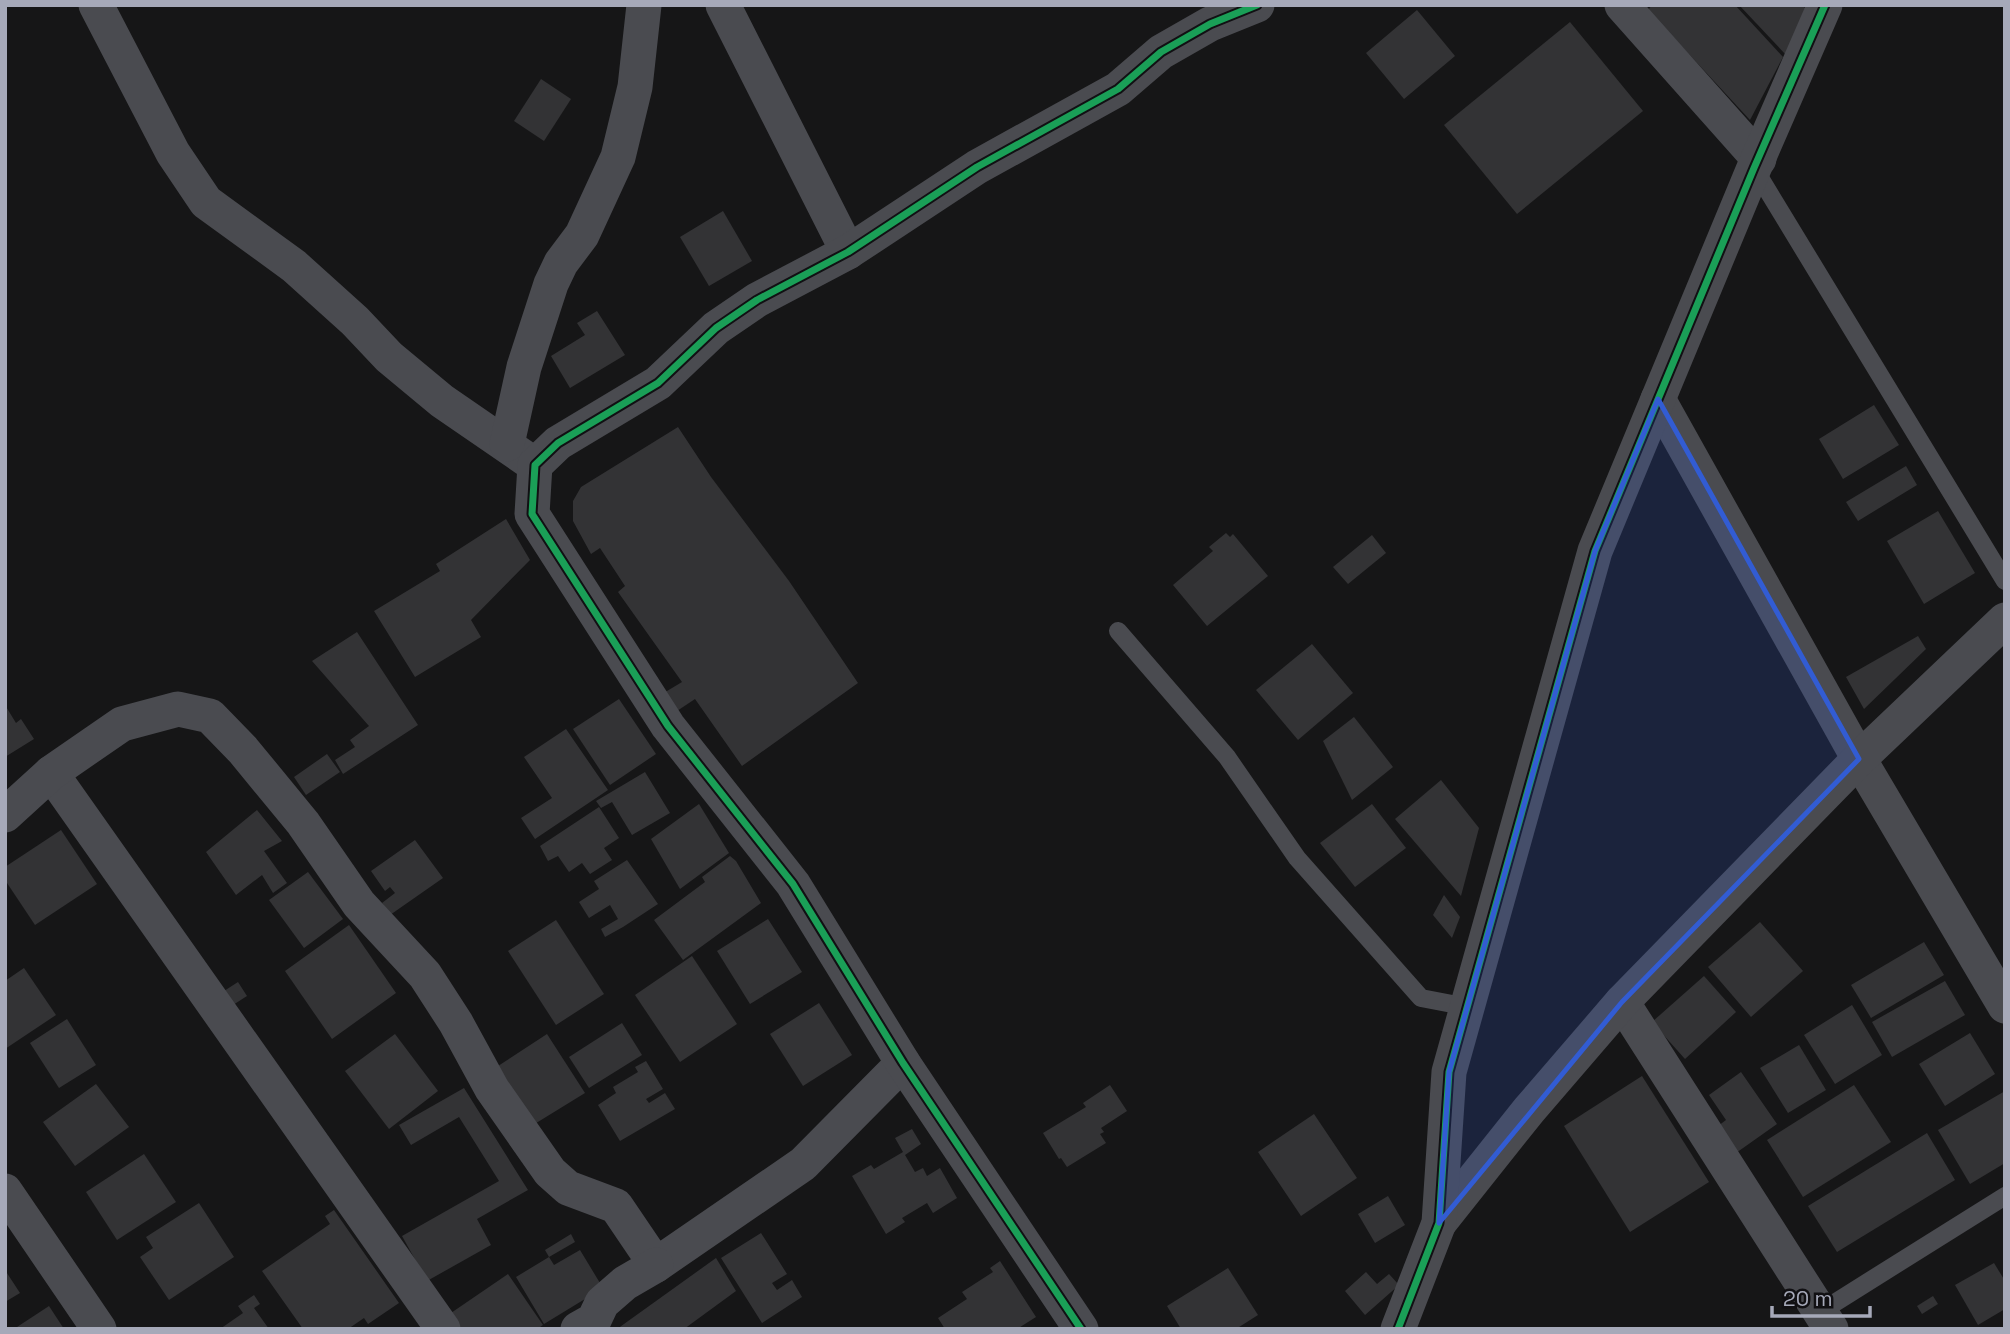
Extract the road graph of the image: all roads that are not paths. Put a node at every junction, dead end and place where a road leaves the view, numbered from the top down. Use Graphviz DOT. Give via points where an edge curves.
graph roads {
  1 [pos="96,5"];
  2 [pos="644,5"];
  3 [pos="723,5"];
  4 [pos="1258,5"];
  5 [pos="1622,5"];
  6 [pos="1825,5"];
  7 [pos="1757,164"];
  8 [pos="848,252"];
  9 [pos="1658,399"];
  10 [pos="507,444"];
  11 [pos="535,465"];
  12 [pos="2005,581"];
  13 [pos="2005,621"];
  14 [pos="1118,631"];
  15 [pos="1859,759"];
  16 [pos="51,773"];
  17 [pos="5,815"];
  18 [pos="1622,1002"];
  19 [pos="2005,1006"];
  20 [pos="1468,1007"];
  21 [pos="903,1063"];
  22 [pos="5,1191"];
  23 [pos="2005,1196"];
  24 [pos="1439,1223"];
  25 [pos="656,1265"];
  26 [pos="1825,1320"];
  27 [pos="591,1326"];
  28 [pos="99,1329"];
  29 [pos="443,1329"];
  30 [pos="1081,1329"];
  31 [pos="1398,1329"];
  1 -- 10 [label="street" via="173,153 206,202 295,265 389,357 442,401"];
  2 -- 10 [label="street" via="635,87 618,157 582,235 551,284 524,367"];
  3 -- 8 [label="street"];
  4 -- 8 [label="street" via="1210,24 1161,52 1118,89 977,167"];
  5 -- 7 [label="street"];
  6 -- 7 [label="street"];
  7 -- 9 [label="street"];
  7 -- 12 [label="lane"];
  8 -- 11 [label="street" via="757,300 716,328 658,383 558,443"];
  9 -- 15 [label="street"];
  9 -- 20 [label="street" via="1595,551"];
  10 -- 11 [label="street"];
  11 -- 21 [label="street" via="532,514 668,726 793,884"];
  13 -- 15 [label="street"];
  14 -- 20 [label="lane" via="1227,757 1297,858 1421,998"];
  15 -- 18 [label="street"];
  15 -- 19 [label="street"];
  16 -- 17 [label="street"];
  16 -- 25 [label="street" via="122,724 178,709 210,716 303,823 359,904 425,975 492,1089 550,1172 568,1188 616,1206"];
  16 -- 29 [label="street"];
  18 -- 24 [label="street"];
  18 -- 26 [label="street"];
  20 -- 24 [label="street" via="1449,1072"];
  21 -- 25 [label="street" via="803,1164"];
  21 -- 30 [label="street"];
  22 -- 28 [label="street"];
  23 -- 26 [label="lane"];
  24 -- 31 [label="street"];
  25 -- 27 [label="street" via="602,1303"];
}
